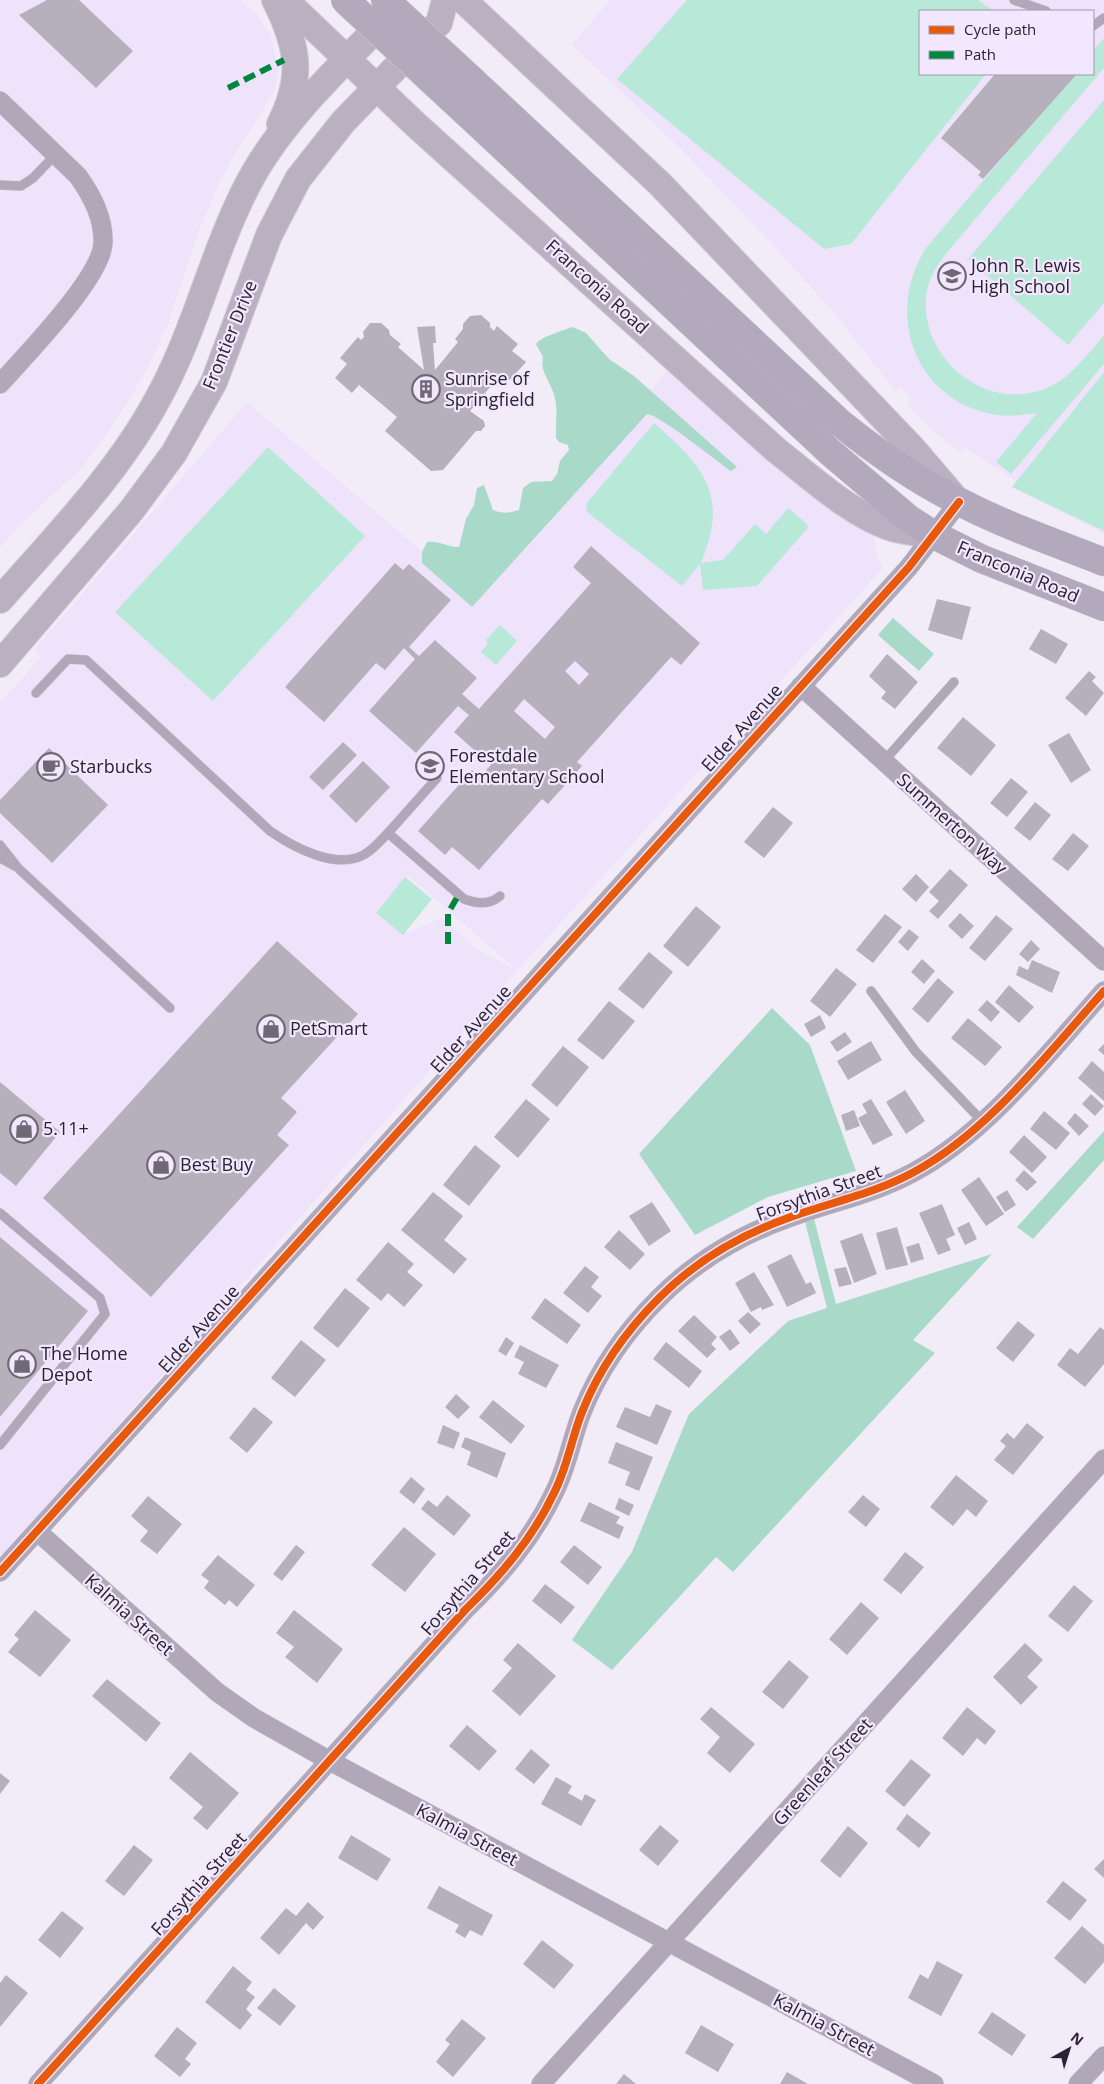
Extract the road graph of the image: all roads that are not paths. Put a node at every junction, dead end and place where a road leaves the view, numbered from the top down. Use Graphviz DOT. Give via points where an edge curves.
graph roads {
  1 [pos="275,0"];
  2 [pos="284,0"];
  3 [pos="345,0"];
  4 [pos="385,0"];
  5 [pos="405,0"];
  6 [pos="445,0"];
  7 [pos="463,0"];
  8 [pos="1014,0"];
  9 [pos="1043,10"];
  10 [pos="348,60"];
  11 [pos="377,88"];
  12 [pos="0,101"];
  13 [pos="56,154"];
  14 [pos="262,159"];
  15 [pos="0,185"];
  16 [pos="0,384"];
  17 [pos="959,502"];
  18 [pos="934,535"];
  19 [pos="1104,562"];
  20 [pos="0,600"];
  21 [pos="1104,607"];
  22 [pos="0,664"];
  23 [pos="954,682"];
  24 [pos="801,686"];
  25 [pos="36,693"];
  26 [pos="884,762"];
  27 [pos="437,778"];
  28 [pos="388,833"];
  29 [pos="0,845"];
  30 [pos="0,858"];
  31 [pos="19,868"];
  32 [pos="500,896"];
  33 [pos="1104,961"];
  34 [pos="871,991"];
  35 [pos="1104,991"];
  36 [pos="170,1008"];
  37 [pos="983,1122"];
  38 [pos="0,1213"];
  39 [pos="0,1445"];
  40 [pos="1104,1459"];
  41 [pos="37,1531"];
  42 [pos="0,1572"];
  43 [pos="330,1761"];
  44 [pos="669,1943"];
  45 [pos="1104,2056"];
  46 [pos="38,2084"];
  47 [pos="541,2084"];
  48 [pos="934,2084"];
  49 [pos="1078,2084"];
  1 -- 14 [label="main road" via="292,38 295,85"];
  2 -- 10 [label="main road, Franconia Road"];
  3 -- 18 [label="main road, Franconia Road, bridge" via="832,453 909,519"];
  4 -- 17 [label="main road, bridge" via="839,422 873,450"];
  5 -- 10 [label="main road"];
  6 -- 11 [label="main road, Frontier Drive" via="439,23"];
  7 -- 17 [label="main road" via="660,184 901,436"];
  8 -- 9 [label="lane"];
  10 -- 11 [label="main road, Franconia Road"];
  10 -- 14 [label="main road"];
  11 -- 18 [label="main road, Franconia Road" via="776,450 837,497 870,517 895,529"];
  11 -- 22 [label="main road, Frontier Drive" via="317,153 293,188 269,235 214,382 174,453 126,518"];
  12 -- 13 [label="street"];
  13 -- 15 [label="lane" via="21,186"];
  13 -- 16 [label="street" via="87,189 102,223 103,244 99,263 82,289"];
  14 -- 20 [label="main road" via="231,218 192,327 152,410 122,456"];
  17 -- 18 [label="street, Elder Avenue"];
  17 -- 19 [label="main road"];
  18 -- 21 [label="main road, Franconia Road" via="982,559"];
  18 -- 24 [label="street, Elder Avenue"];
  23 -- 26 [label="lane"];
  24 -- 26 [label="street, Summerton Way"];
  24 -- 41 [label="street, Elder Avenue"];
  25 -- 28 [label="lane" via="68,659 86,660 270,831 287,843 327,858 353,858 364,855"];
  26 -- 33 [label="street, Summerton Way"];
  27 -- 28 [label="lane"];
  28 -- 32 [label="lane" via="464,899 480,903"];
  29 -- 31 [label="lane"];
  30 -- 31 [label="lane"];
  31 -- 36 [label="lane"];
  34 -- 37 [label="lane" via="916,1052"];
  35 -- 37 [label="street, Forsythia Street"];
  37 -- 43 [label="street, Forsythia Street" via="945,1153 879,1190 788,1218 729,1245 700,1263 658,1298 627,1334 598,1380 582,1411 555,1492 522,1546"];
  38 -- 39 [label="lane" via="100,1298 105,1314"];
  40 -- 44 [label="street, Greenleaf Street"];
  41 -- 42 [label="street, Elder Avenue"];
  41 -- 43 [label="street, Kalmia Street" via="217,1692 254,1718"];
  43 -- 44 [label="street, Kalmia Street"];
  43 -- 46 [label="street, Forsythia Street"];
  44 -- 47 [label="street, Greenleaf Street"];
  44 -- 48 [label="street, Kalmia Street"];
  45 -- 49 [label="street"];
}
